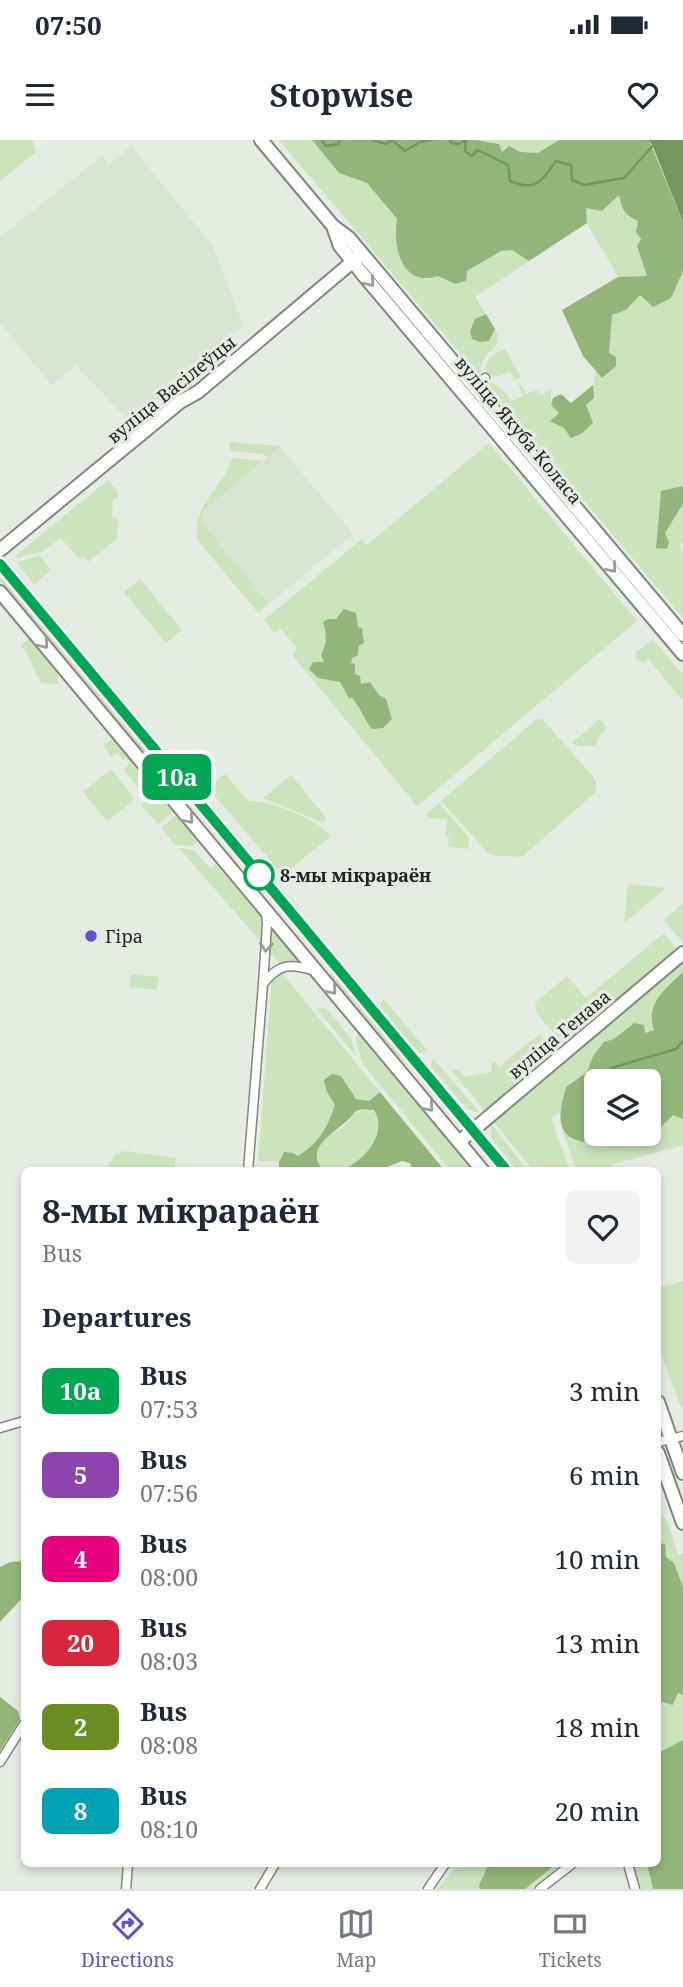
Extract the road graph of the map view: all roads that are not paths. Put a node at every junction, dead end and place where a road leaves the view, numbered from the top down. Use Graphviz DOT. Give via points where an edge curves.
graph roads {
  1 [pos="261,140"];
  2 [pos="357,258"];
  3 [pos="485,378"];
  4 [pos="474,387"];
  5 [pos="479,403"];
  6 [pos="598,543"];
  7 [pos="0,551"];
  8 [pos="0,564"];
  9 [pos="0,592"];
  10 [pos="683,635"];
  11 [pos="683,654"];
  12 [pos="265,910"];
  13 [pos="683,953"];
  14 [pos="316,971"];
  15 [pos="263,984"];
  16 [pos="473,1129"];
  17 [pos="458,1142"];
  18 [pos="248,1167"];
  19 [pos="480,1167"];
  20 [pos="504,1167"];
  21 [pos="661,1411"];
  22 [pos="21,1422"];
  23 [pos="0,1428"];
  24 [pos="671,1439"];
  25 [pos="661,1461"];
  26 [pos="683,1473"];
  27 [pos="683,1523"];
  28 [pos="21,1729"];
  29 [pos="0,1762"];
  30 [pos="128,1867"];
  31 [pos="273,1867"];
  32 [pos="443,1867"];
  33 [pos="568,1867"];
  34 [pos="629,1867"];
  35 [pos="126,1889"];
  36 [pos="260,1889"];
  37 [pos="428,1889"];
  38 [pos="540,1889"];
  39 [pos="635,1889"];
  1 -- 2 [label="main road, вуліца Якуба Коласа" via="333,226 349,238"];
  2 -- 4 [label="main road, вуліца Якуба Коласа"];
  2 -- 5 [label="main road, вуліца Якуба Коласа, one-way"];
  2 -- 7 [label="main road, вуліца Васілеўцы"];
  3 -- 4 [label="street"];
  4 -- 5 [label="main road, вуліца Якуба Коласа"];
  5 -- 6 [label="main road, вуліца Якуба Коласа"];
  6 -- 10 [label="main road, вуліца Якуба Коласа"];
  6 -- 11 [label="main road, вуліца Якуба Коласа, one-way"];
  8 -- 16 [label="main road"];
  9 -- 12 [label="main road, one-way"];
  12 -- 14 [label="main road"];
  12 -- 15 [label="street, one-way"];
  13 -- 16 [label="main road, вуліца Генава"];
  14 -- 15 [label="street" via="289,965"];
  14 -- 17 [label="main road, one-way"];
  15 -- 18 [label="street"];
  16 -- 17 [label="main road, вуліца Генава"];
  16 -- 20 [label="main road"];
  17 -- 19 [label="main road"];
  21 -- 24 [label="main road"];
  22 -- 23 [label="street"];
  24 -- 26 [label="main road"];
  25 -- 27 [label="main road"];
  28 -- 29 [label="street"];
  30 -- 35 [label="street"];
  31 -- 36 [label="street"];
  32 -- 37 [label="street"];
  33 -- 38 [label="street"];
  34 -- 39 [label="street"];
}
